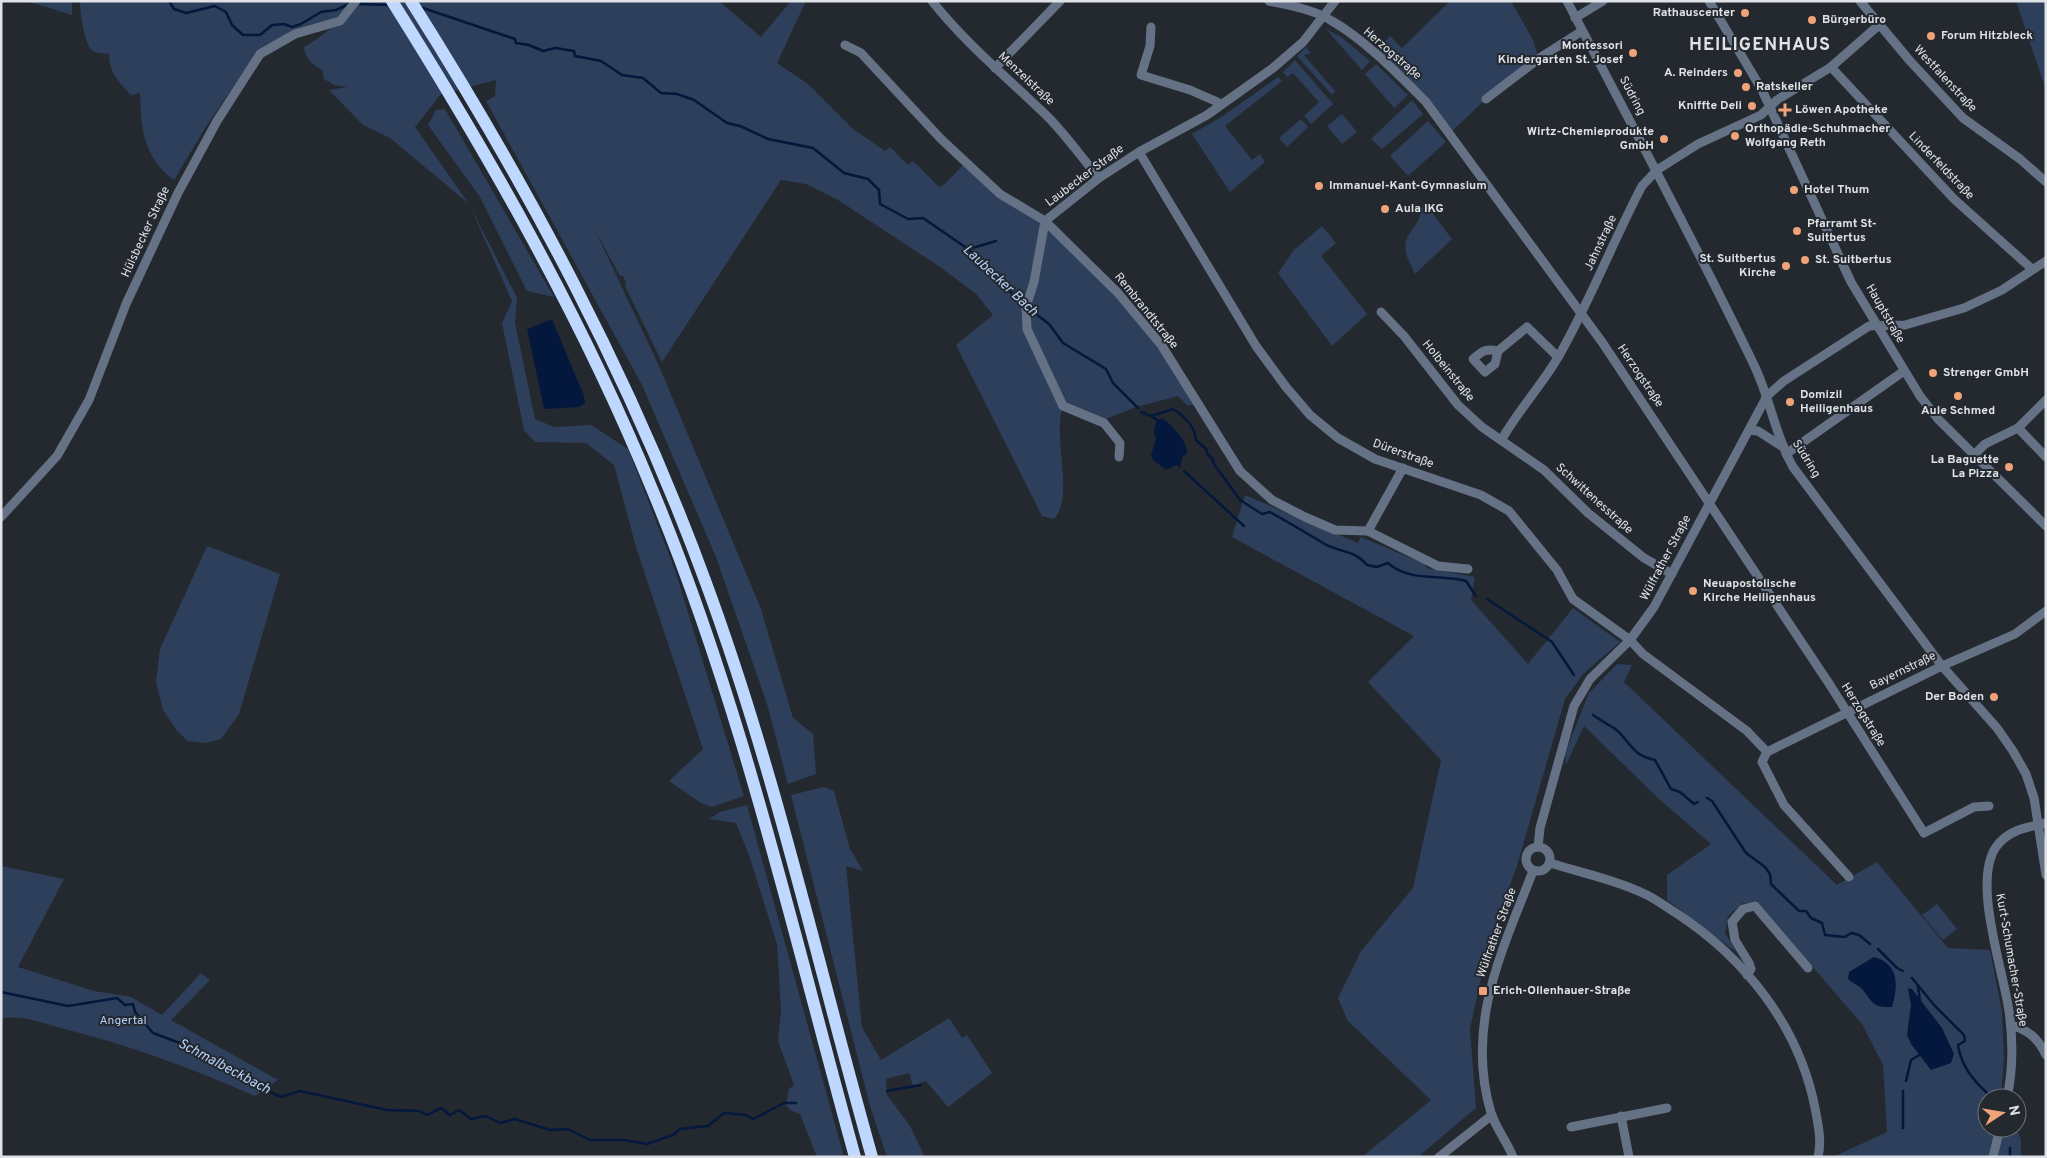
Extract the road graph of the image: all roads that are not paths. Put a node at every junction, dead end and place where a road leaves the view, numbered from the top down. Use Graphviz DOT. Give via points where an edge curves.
graph roads {
  1 [pos="356,1"];
  2 [pos="392,1"];
  3 [pos="411,1"];
  4 [pos="932,1"];
  5 [pos="1060,1"];
  6 [pos="1269,1"];
  7 [pos="1335,1"];
  8 [pos="1566,1"];
  9 [pos="1604,1"];
  10 [pos="1708,1"];
  11 [pos="1860,1"];
  12 [pos="1323,16"];
  13 [pos="1575,18"];
  14 [pos="1879,24"];
  15 [pos="1151,27"];
  16 [pos="1582,31"];
  17 [pos="845,45"];
  18 [pos="1831,67"];
  19 [pos="995,68"];
  20 [pos="1486,99"];
  21 [pos="1222,104"];
  22 [pos="1770,107"];
  23 [pos="1139,152"];
  24 [pos="1657,170"];
  25 [pos="1099,178"];
  26 [pos="2046,182"];
  27 [pos="1045,221"];
  28 [pos="2046,261"];
  29 [pos="2032,269"];
  30 [pos="2046,270"];
  31 [pos="1381,312"];
  32 [pos="1581,314"];
  33 [pos="1876,324"];
  34 [pos="1498,351"];
  35 [pos="1558,357"];
  36 [pos="1904,371"];
  37 [pos="1767,396"];
  38 [pos="2046,400"];
  39 [pos="2018,428"];
  40 [pos="1749,430"];
  41 [pos="1502,440"];
  42 [pos="1784,450"];
  43 [pos="1974,455"];
  44 [pos="1120,457"];
  45 [pos="2046,457"];
  46 [pos="1403,468"];
  47 [pos="1709,504"];
  48 [pos="1,517"];
  49 [pos="2046,526"];
  50 [pos="1368,531"];
  51 [pos="1468,569"];
  52 [pos="1672,574"];
  53 [pos="2046,610"];
  54 [pos="1630,640"];
  55 [pos="1942,666"];
  56 [pos="1846,712"];
  57 [pos="1766,752"];
  58 [pos="1989,806"];
  59 [pos="2042,824"];
  60 [pos="1538,847"];
  61 [pos="1550,863"];
  62 [pos="1533,871"];
  63 [pos="2046,876"];
  64 [pos="1849,877"];
  65 [pos="1808,968"];
  66 [pos="1747,975"];
  67 [pos="2011,1024"];
  68 [pos="2046,1055"];
  69 [pos="2008,1088"];
  70 [pos="1667,1108"];
  71 [pos="1492,1115"];
  72 [pos="1621,1116"];
  73 [pos="1571,1127"];
  74 [pos="1998,1138"];
  75 [pos="855,1157"];
  76 [pos="872,1157"];
  77 [pos="1439,1157"];
  78 [pos="1513,1157"];
  79 [pos="1629,1157"];
  80 [pos="1818,1157"];
  81 [pos="1993,1157"];
  1 -- 48 [label="street, Hülsbecker Straße" via="340,20 295,34 260,54 217,121 178,194 126,304 89,400 57,456"];
  2 -- 75 [label="highway" via="456,102 524,222 611,392 653,490 688,580 732,710 778,863"];
  3 -- 76 [label="highway" via="538,214 590,314 624,385 706,583 768,779"];
  4 -- 19 [label="street, Menzelstraße"];
  5 -- 19 [label="street"];
  6 -- 12 [label="street, Herzogstraße" via="1304,8"];
  7 -- 12 [label="street, Laubecker Straße"];
  8 -- 13 [label="street, Südring"];
  9 -- 13 [label="street"];
  10 -- 22 [label="street, Hauptstraße"];
  11 -- 14 [label="street, Westfalenstraße"];
  12 -- 21 [label="street, Laubecker Straße" via="1292,52"];
  12 -- 32 [label="street, Herzogstraße" via="1374,53 1426,102"];
  13 -- 16 [label="street, Südring"];
  14 -- 18 [label="street, Jahnstraße"];
  14 -- 26 [label="street, Westfalenstraße" via="1964,118"];
  15 -- 21 [label="street" via="1150,46 1141,75"];
  16 -- 20 [label="street" via="1541,56"];
  16 -- 24 [label="street, Südring"];
  17 -- 27 [label="street, Rembrandtstraße" via="860,53 941,139 1000,194"];
  18 -- 22 [label="street, Jahnstraße"];
  18 -- 29 [label="street, Linderfeldstraße" via="1954,199"];
  19 -- 25 [label="street, Menzelstraße" via="1048,118"];
  21 -- 23 [label="street, Laubecker Straße" via="1208,115"];
  22 -- 24 [label="street, Jahnstraße" via="1761,115 1698,144"];
  22 -- 33 [label="street, Hauptstraße" via="1836,252"];
  23 -- 25 [label="street, Laubecker Straße"];
  23 -- 46 [label="street, Dürerstraße" via="1256,346 1286,387 1310,415 1338,438 1374,459"];
  24 -- 32 [label="street, Jahnstraße" via="1642,186"];
  24 -- 37 [label="street, Südring"];
  25 -- 27 [label="street, Laubecker Straße"];
  27 -- 44 [label="street, Laubecker Straße" via="1026,307 1027,329 1063,406 1104,423 1120,443"];
  27 -- 50 [label="street, Rembrandtstraße" via="1118,293 1162,346 1240,471 1272,500 1305,517 1335,530"];
  28 -- 29 [label="street"];
  29 -- 30 [label="street"];
  29 -- 33 [label="street" via="2002,290 1964,308 1905,325"];
  31 -- 41 [label="street, Holbeinstraße" via="1458,405"];
  32 -- 35 [label="street, Jahnstraße"];
  32 -- 47 [label="street, Herzogstraße"];
  33 -- 36 [label="street, Hauptstraße"];
  33 -- 37 [label="street, Wülfrather Straße" via="1800,370"];
  34 -- 35 [label="street" via="1527,327"];
  35 -- 41 [label="street, Jahnstraße" via="1513,419"];
  36 -- 42 [label="street"];
  36 -- 43 [label="street, Hauptstraße" via="1938,419"];
  37 -- 40 [label="street, Wülfrather Straße"];
  37 -- 42 [label="street, Südring"];
  38 -- 39 [label="street"];
  39 -- 43 [label="street" via="1985,444"];
  39 -- 45 [label="street"];
  40 -- 42 [label="street" via="1758,431"];
  40 -- 47 [label="street, Wülfrather Straße"];
  41 -- 52 [label="street, Schwittenesstraße" via="1544,470 1637,553"];
  42 -- 55 [label="street, Südring" via="1793,467"];
  43 -- 49 [label="street, Hauptstraße"];
  46 -- 50 [label="street"];
  46 -- 54 [label="street, Dürerstraße" via="1481,496 1509,511 1557,570 1573,598"];
  47 -- 52 [label="street, Wülfrather Straße"];
  47 -- 56 [label="street, Herzogstraße"];
  50 -- 51 [label="street" via="1438,566"];
  52 -- 54 [label="street, Wülfrather Straße" via="1654,607"];
  53 -- 55 [label="street, Bayernstraße" via="2015,634"];
  54 -- 57 [label="street" via="1643,654 1747,731"];
  54 -- 60 [label="street, Wülfrather Straße" via="1600,667 1574,706 1540,828"];
  55 -- 56 [label="street, Bayernstraße"];
  55 -- 59 [label="street, Südring" via="2013,751 2029,782"];
  56 -- 57 [label="street, Bayernstraße"];
  56 -- 58 [label="street, Herzogstraße" via="1924,834 1974,807"];
  57 -- 64 [label="street" via="1762,762 1784,805"];
  59 -- 63 [label="street, Südring"];
  59 -- 67 [label="street, Kurt-Schumacher-Straße" via="2007,835 1995,848 1987,870 1990,911"];
  60 -- 61 [label="street" via="1548,852"];
  60 -- 62 [label="street" via="1532,848 1525,857 1528,868"];
  61 -- 62 [label="street" via="1543,871"];
  61 -- 66 [label="street" via="1613,881 1648,896 1707,934"];
  62 -- 71 [label="street, Wülfrather Straße" via="1493,976 1482,1029 1483,1070"];
  65 -- 66 [label="street" via="1755,906 1743,910 1732,922 1735,940 1751,969"];
  66 -- 80 [label="street" via="1790,1036 1808,1077 1818,1130"];
  67 -- 68 [label="street" via="2036,1038"];
  67 -- 69 [label="street, Kurt-Schumacher-Straße"];
  70 -- 72 [label="street"];
  71 -- 77 [label="street"];
  71 -- 78 [label="street, Wülfrather Straße"];
  72 -- 73 [label="street"];
  72 -- 79 [label="street"];
  74 -- 81 [label="street"];
}
